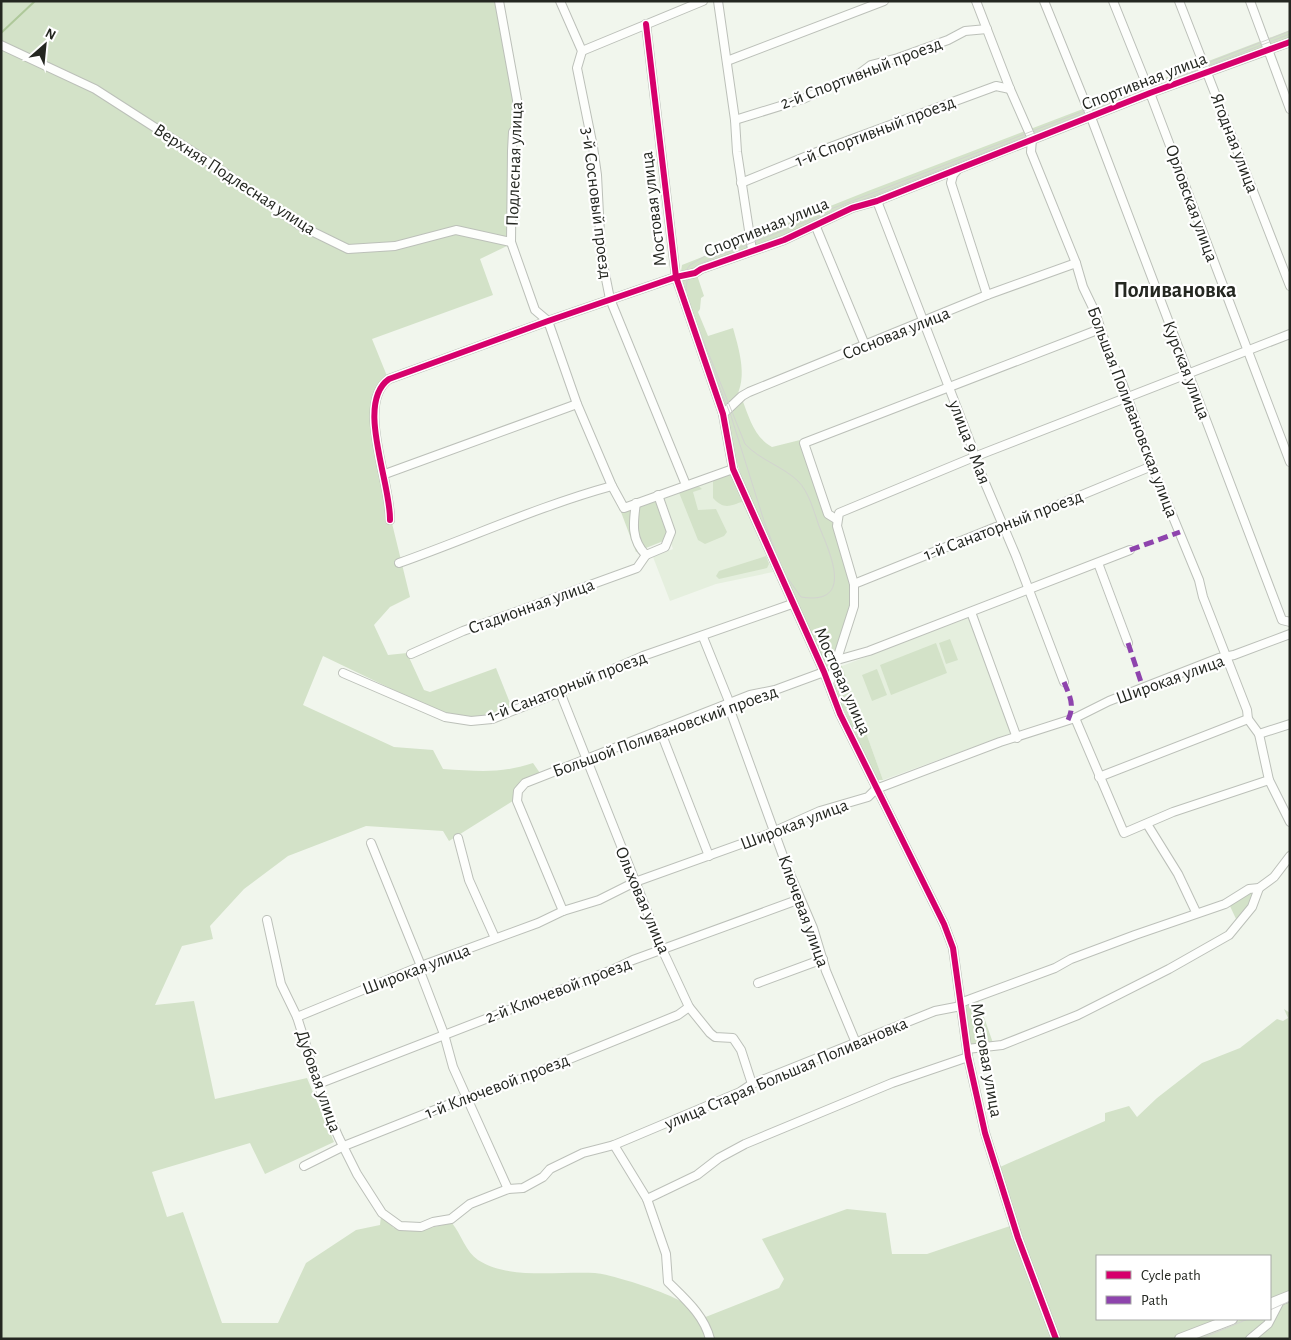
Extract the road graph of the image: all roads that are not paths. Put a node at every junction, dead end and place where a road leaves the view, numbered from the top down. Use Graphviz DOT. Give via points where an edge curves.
graph roads {
  1 [pos="499,1"];
  2 [pos="560,1"];
  3 [pos="703,1"];
  4 [pos="718,1"];
  5 [pos="884,1"];
  6 [pos="976,1"];
  7 [pos="1044,1"];
  8 [pos="1113,1"];
  9 [pos="1179,1"];
  10 [pos="1250,1"];
  11 [pos="646,24"];
  12 [pos="987,29"];
  13 [pos="1290,42"];
  14 [pos="1,45"];
  15 [pos="1268,50"];
  16 [pos="582,51"];
  17 [pos="727,61"];
  18 [pos="1208,73"];
  19 [pos="1010,89"];
  20 [pos="1150,93"];
  21 [pos="1290,109"];
  22 [pos="1091,117"];
  23 [pos="735,120"];
  24 [pos="1032,139"];
  25 [pos="959,168"];
  26 [pos="741,183"];
  27 [pos="877,201"];
  28 [pos="816,227"];
  29 [pos="511,242"];
  30 [pos="752,250"];
  31 [pos="1076,263"];
  32 [pos="676,277"];
  33 [pos="1290,286"];
  34 [pos="987,295"];
  35 [pos="610,299"];
  36 [pos="548,321"];
  37 [pos="924,322"];
  38 [pos="1100,329"];
  39 [pos="1290,334"];
  40 [pos="865,345"];
  41 [pos="1246,350"];
  42 [pos="1188,374"];
  43 [pos="949,387"];
  44 [pos="1126,399"];
  45 [pos="578,404"];
  46 [pos="723,414"];
  47 [pos="974,458"];
  48 [pos="1290,462"];
  49 [pos="1152,466"];
  50 [pos="733,469"];
  51 [pos="385,474"];
  52 [pos="686,485"];
  53 [pos="612,486"];
  54 [pos="658,495"];
  55 [pos="636,503"];
  56 [pos="390,520"];
  57 [pos="836,522"];
  58 [pos="1003,526"];
  59 [pos="1130,550"];
  60 [pos="646,555"];
  61 [pos="1098,562"];
  62 [pos="399,563"];
  63 [pos="854,584"];
  64 [pos="1028,590"];
  65 [pos="792,604"];
  66 [pos="971,612"];
  67 [pos="1290,622"];
  68 [pos="1290,634"];
  69 [pos="703,637"];
  70 [pos="1128,642"];
  71 [pos="411,654"];
  72 [pos="1227,657"];
  73 [pos="837,660"];
  74 [pos="824,672"];
  75 [pos="342,673"];
  76 [pos="1064,682"];
  77 [pos="829,684"];
  78 [pos="560,692"];
  79 [pos="729,704"];
  80 [pos="1074,718"];
  81 [pos="1248,719"];
  82 [pos="1290,724"];
  83 [pos="660,730"];
  84 [pos="1260,734"];
  85 [pos="1016,738"];
  86 [pos="587,759"];
  87 [pos="1099,777"];
  88 [pos="1269,780"];
  89 [pos="876,789"];
  90 [pos="1290,822"];
  91 [pos="1147,824"];
  92 [pos="775,830"];
  93 [pos="458,838"];
  94 [pos="371,844"];
  95 [pos="709,856"];
  96 [pos="1290,856"];
  97 [pos="634,882"];
  98 [pos="1259,888"];
  99 [pos="800,899"];
  100 [pos="563,911"];
  101 [pos="1196,912"];
  102 [pos="267,920"];
  103 [pos="495,938"];
  104 [pos="662,949"];
  105 [pos="823,958"];
  106 [pos="420,966"];
  107 [pos="758,983"];
  108 [pos="961,1004"];
  109 [pos="689,1007"];
  110 [pos="297,1017"];
  111 [pos="444,1034"];
  112 [pos="856,1043"];
  113 [pos="968,1053"];
  114 [pos="318,1084"];
  115 [pos="752,1084"];
  116 [pos="466,1098"];
  117 [pos="614,1145"];
  118 [pos="344,1146"];
  119 [pos="304,1166"];
  120 [pos="508,1189"];
  121 [pos="647,1199"];
  122 [pos="400,1226"];
  123 [pos="1286,1298"];
  124 [pos="1271,1304"];
  125 [pos="1229,1320"];
  126 [pos="1271,1320"];
  127 [pos="1271,1320"];
  128 [pos="710,1339"];
  129 [pos="1056,1339"];
  130 [pos="1180,1339"];
  131 [pos="1250,1339"];
  1 -- 29 [label="street, Подлесная улица" via="517,100 517,126 513,132 512,151"];
  2 -- 16 [label="street"];
  3 -- 11 [label="street"];
  4 -- 17 [label="street"];
  5 -- 17 [label="street"];
  6 -- 12 [label="street, Большая Поливановская улица"];
  7 -- 22 [label="street, Курская улица"];
  8 -- 20 [label="street, Орловская улица"];
  9 -- 18 [label="street, Ягодная улица"];
  10 -- 15 [label="street"];
  11 -- 16 [label="street"];
  11 -- 32 [label="street, Мостовая улица"];
  12 -- 19 [label="street, Большая Поливановская улица"];
  12 -- 23 [label="street, 2-й Спортивный проезд" via="966,31 939,44 871,65 859,74 803,99"];
  13 -- 15 [label="street, Спортивная улица"];
  14 -- 29 [label="street, Верхняя Подлесная улица" via="95,90 218,168 299,225 348,249 395,246 456,230"];
  15 -- 18 [label="street, Спортивная улица"];
  15 -- 21 [label="street"];
  16 -- 35 [label="street, 3-й Сосновый проезд" via="577,68 593,147 601,254"];
  17 -- 23 [label="street"];
  18 -- 20 [label="street, Спортивная улица"];
  18 -- 33 [label="street, Ягодная улица"];
  19 -- 24 [label="street, Большая Поливановская улица"];
  19 -- 26 [label="street, 1-й Спортивный проезд" via="996,86"];
  20 -- 22 [label="street, Спортивная улица"];
  20 -- 41 [label="street, Орловская улица"];
  22 -- 24 [label="street, Спортивная улица"];
  22 -- 42 [label="street, Курская улица"];
  23 -- 26 [label="street"];
  24 -- 25 [label="street, Спортивная улица"];
  24 -- 31 [label="street, Большая Поливановская улица" via="1031,152"];
  25 -- 27 [label="street, Спортивная улица"];
  25 -- 34 [label="street" via="951,183"];
  26 -- 30 [label="street"];
  27 -- 28 [label="street, Спортивная улица" via="852,208"];
  27 -- 37 [label="street, улица 9 Мая"];
  28 -- 30 [label="street, Спортивная улица"];
  28 -- 40 [label="street"];
  29 -- 36 [label="street, Подлесная улица" via="535,310"];
  30 -- 32 [label="street, Спортивная улица" via="695,273"];
  31 -- 34 [label="street, Сосновая улица"];
  31 -- 38 [label="street, Большая Поливановская улица"];
  32 -- 35 [label="street, Спортивная улица"];
  32 -- 46 [label="street, Мостовая улица"];
  34 -- 37 [label="street, Сосновая улица"];
  35 -- 36 [label="street, Спортивная улица"];
  35 -- 52 [label="street, 3-й Сосновый проезд"];
  36 -- 45 [label="street, Подлесная улица"];
  36 -- 51 [label="street, Спортивная улица" via="383,383 374,406 374,426"];
  37 -- 40 [label="street, Сосновая улица"];
  37 -- 43 [label="street, улица 9 Мая"];
  38 -- 43 [label="street"];
  38 -- 44 [label="street, Большая Поливановская улица"];
  39 -- 41 [label="street"];
  40 -- 46 [label="street, Сосновая улица" via="749,392"];
  41 -- 42 [label="street"];
  41 -- 48 [label="street, Орловская улица"];
  42 -- 44 [label="street"];
  42 -- 67 [label="street, Курская улица" via="1282,620"];
  43 -- 47 [label="street, улица 9 Мая"];
  43 -- 57 [label="street" via="804,443 828,514"];
  44 -- 47 [label="street"];
  44 -- 49 [label="street, Большая Поливановская улица"];
  45 -- 51 [label="street"];
  45 -- 53 [label="street, Подлесная улица"];
  46 -- 50 [label="street, Мостовая улица"];
  47 -- 57 [label="street" via="853,506 840,513"];
  47 -- 58 [label="street, улица 9 Мая"];
  49 -- 58 [label="street, 1-й Санаторный проезд"];
  49 -- 72 [label="street, Большая Поливановская улица"];
  50 -- 52 [label="street"];
  50 -- 65 [label="street, Мостовая улица"];
  51 -- 56 [label="street, Спортивная улица"];
  52 -- 54 [label="street"];
  53 -- 55 [label="street, Подлесная улица" via="624,508"];
  53 -- 62 [label="street" via="572,497"];
  54 -- 55 [label="street"];
  54 -- 60 [label="street, Стадионная улица" via="671,532 665,547"];
  55 -- 60 [label="street" via="634,534 639,548"];
  57 -- 63 [label="street"];
  58 -- 63 [label="street, 1-й Санаторный проезд"];
  58 -- 64 [label="street, улица 9 Мая"];
  59 -- 61 [label="street"];
  60 -- 71 [label="street, Стадионная улица" via="637,568 462,631"];
  61 -- 64 [label="street"];
  61 -- 70 [label="street"];
  63 -- 73 [label="street" via="854,606"];
  64 -- 66 [label="street"];
  64 -- 76 [label="street, улица 9 Мая"];
  65 -- 69 [label="street, 1-й Санаторный проезд" via="725,626"];
  65 -- 74 [label="street, Мостовая улица"];
  66 -- 73 [label="street" via="869,652"];
  66 -- 85 [label="street"];
  68 -- 72 [label="street, Широкая улица"];
  69 -- 78 [label="street, 1-й Санаторный проезд" via="643,656"];
  69 -- 79 [label="street, Ключевая улица"];
  72 -- 80 [label="street, Широкая улица" via="1109,701"];
  72 -- 81 [label="street, Большая Поливановская улица" via="1248,710"];
  73 -- 77 [label="street"];
  74 -- 77 [label="street, Мостовая улица"];
  74 -- 79 [label="street, Большой Поливановский проезд"];
  75 -- 78 [label="street, 1-й Санаторный проезд" via="445,717 471,721 492,718"];
  77 -- 89 [label="street, Мостовая улица"];
  78 -- 86 [label="street, Ольховая улица"];
  79 -- 83 [label="street, Большой Поливановский проезд"];
  79 -- 92 [label="street, Ключевая улица"];
  80 -- 85 [label="street, Широкая улица"];
  80 -- 87 [label="street"];
  81 -- 84 [label="street, Большая Поливановская улица"];
  81 -- 87 [label="street"];
  82 -- 84 [label="street"];
  83 -- 86 [label="street, Большой Поливановский проезд"];
  83 -- 95 [label="street"];
  84 -- 88 [label="street, Большая Поливановская улица"];
  85 -- 89 [label="street, Широкая улица"];
  86 -- 97 [label="street, Ольховая улица"];
  86 -- 100 [label="street, Большой Поливановский проезд" via="525,783 518,791 516,801"];
  87 -- 91 [label="street" via="1124,833"];
  88 -- 90 [label="street, Большая Поливановская улица"];
  88 -- 91 [label="street" via="1192,805"];
  89 -- 92 [label="street, Широкая улица" via="868,797 820,811"];
  89 -- 108 [label="street, Мостовая улица" via="944,924 953,948"];
  91 -- 101 [label="street" via="1178,874"];
  92 -- 95 [label="street, Широкая улица"];
  92 -- 99 [label="street, Ключевая улица"];
  93 -- 103 [label="street" via="469,880"];
  94 -- 106 [label="street"];
  95 -- 97 [label="street, Широкая улица"];
  96 -- 98 [label="street, улица Старая Большая Поливановка" via="1274,877"];
  97 -- 100 [label="street, Широкая улица" via="599,900"];
  97 -- 104 [label="street, Ольховая улица"];
  98 -- 101 [label="street, улица Старая Большая Поливановка" via="1248,889 1225,904"];
  98 -- 113 [label="street, улица Старая Большая Поливановка" via="1252,907 1229,935 1078,1015 1002,1045"];
  99 -- 104 [label="street, 2-й Ключевой проезд"];
  99 -- 105 [label="street, Ключевая улица"];
  100 -- 103 [label="street, Широкая улица"];
  101 -- 108 [label="street, улица Старая Большая Поливановка"];
  102 -- 110 [label="street, Дубовая улица" via="281,984"];
  103 -- 106 [label="street, Широкая улица"];
  104 -- 109 [label="street, Ольховая улица"];
  104 -- 111 [label="street, 2-й Ключевой проезд"];
  105 -- 107 [label="street"];
  105 -- 112 [label="street, Ключевая улица"];
  106 -- 110 [label="street, Широкая улица"];
  106 -- 111 [label="street"];
  108 -- 112 [label="street, улица Старая Большая Поливановка"];
  108 -- 113 [label="street, Мостовая улица"];
  109 -- 115 [label="street, Ольховая улица" via="715,1038 733,1038 741,1050"];
  109 -- 116 [label="street, 1-й Ключевой проезд" via="678,1016"];
  110 -- 114 [label="street, Дубовая улица"];
  111 -- 114 [label="street, 2-й Ключевой проезд"];
  111 -- 116 [label="street" via="452,1067"];
  112 -- 115 [label="street, улица Старая Большая Поливановка"];
  113 -- 121 [label="street, улица Старая Большая Поливановка" via="746,1144 719,1158 697,1175"];
  113 -- 129 [label="street, Мостовая улица" via="985,1133 1018,1238"];
  114 -- 118 [label="street, Дубовая улица"];
  115 -- 117 [label="street, улица Старая Большая Поливановка"];
  116 -- 118 [label="street, 1-й Ключевой проезд"];
  116 -- 120 [label="street"];
  117 -- 120 [label="street, улица Старая Большая Поливановка" via="583,1153 550,1169 543,1177 523,1188"];
  117 -- 121 [label="street"];
  118 -- 119 [label="street, 1-й Ключевой проезд"];
  118 -- 122 [label="street, Дубовая улица" via="357,1174 382,1213"];
  120 -- 122 [label="street, улица Старая Большая Поливановка" via="470,1204 451,1219 421,1227"];
  121 -- 128 [label="street" via="667,1263 668,1282 690,1303 707,1327"];
  123 -- 124 [label="main road"];
  123 -- 127 [label="street"];
  125 -- 130 [label="main road"];
  126 -- 131 [label="street"];
}
